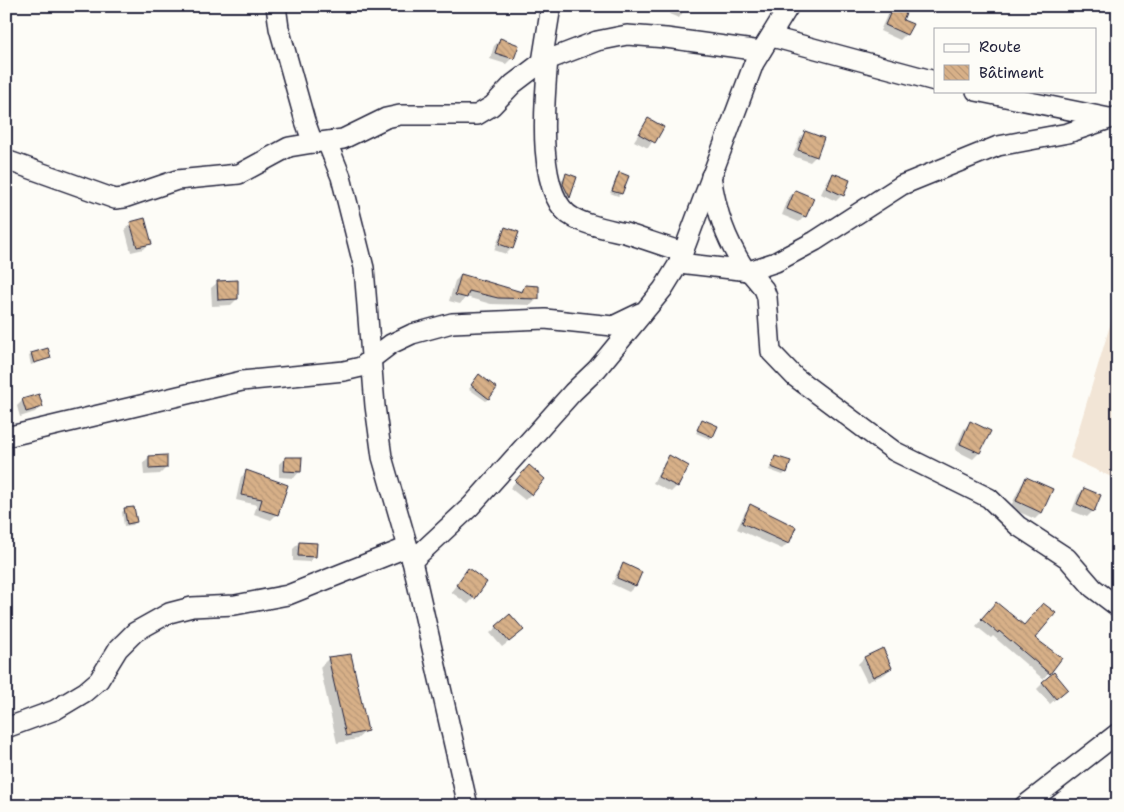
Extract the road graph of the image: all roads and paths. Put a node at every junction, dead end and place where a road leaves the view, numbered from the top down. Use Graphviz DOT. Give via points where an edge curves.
graph roads {
  1 [pos="276,6"];
  2 [pos="551,6"];
  3 [pos="789,6"];
  4 [pos="766,44"];
  5 [pos="545,60"];
  6 [pos="934,81"];
  7 [pos="981,92"];
  8 [pos="1114,117"];
  9 [pos="320,142"];
  10 [pos="6,160"];
  11 [pos="710,175"];
  12 [pos="681,258"];
  13 [pos="747,271"];
  14 [pos="646,310"];
  15 [pos="371,360"];
  16 [pos="6,437"];
  17 [pos="410,554"];
  18 [pos="1118,607"];
  19 [pos="6,728"];
  20 [pos="1118,733"];
  21 [pos="1026,805"];
  22 [pos="468,806"];
  1 -- 9 [label="street" via="305,122"];
  2 -- 5 [label="street"];
  3 -- 4 [label="street"];
  4 -- 5 [label="street" via="627,35 597,40"];
  4 -- 6 [label="street"];
  4 -- 11 [label="street"];
  5 -- 9 [label="street" via="477,115 400,115 386,118 343,139"];
  5 -- 12 [label="street" via="543,118 546,163 562,208 572,218 633,236"];
  7 -- 8 [label="street"];
  8 -- 13 [label="street" via="1068,133 998,146 902,185 794,253"];
  9 -- 10 [label="street" via="289,147 239,174 178,180 115,199"];
  9 -- 15 [label="street" via="341,177 364,268"];
  11 -- 12 [label="street"];
  11 -- 13 [label="street" via="725,236"];
  12 -- 13 [label="street"];
  12 -- 14 [label="street"];
  13 -- 18 [label="street" via="767,297 771,352 795,377 894,451 988,498 1018,526 1067,558 1093,588"];
  14 -- 15 [label="street" via="613,326 545,319 452,323 412,334 391,344"];
  14 -- 17 [label="street" via="597,369 471,506"];
  15 -- 16 [label="street" via="361,367 337,372 233,382"];
  15 -- 17 [label="street" via="382,457"];
  17 -- 19 [label="street" via="288,595 235,606 192,606 169,613 135,632 118,649 99,680 85,692 55,710"];
  17 -- 22 [label="street"];
  20 -- 21 [label="street"];
}
